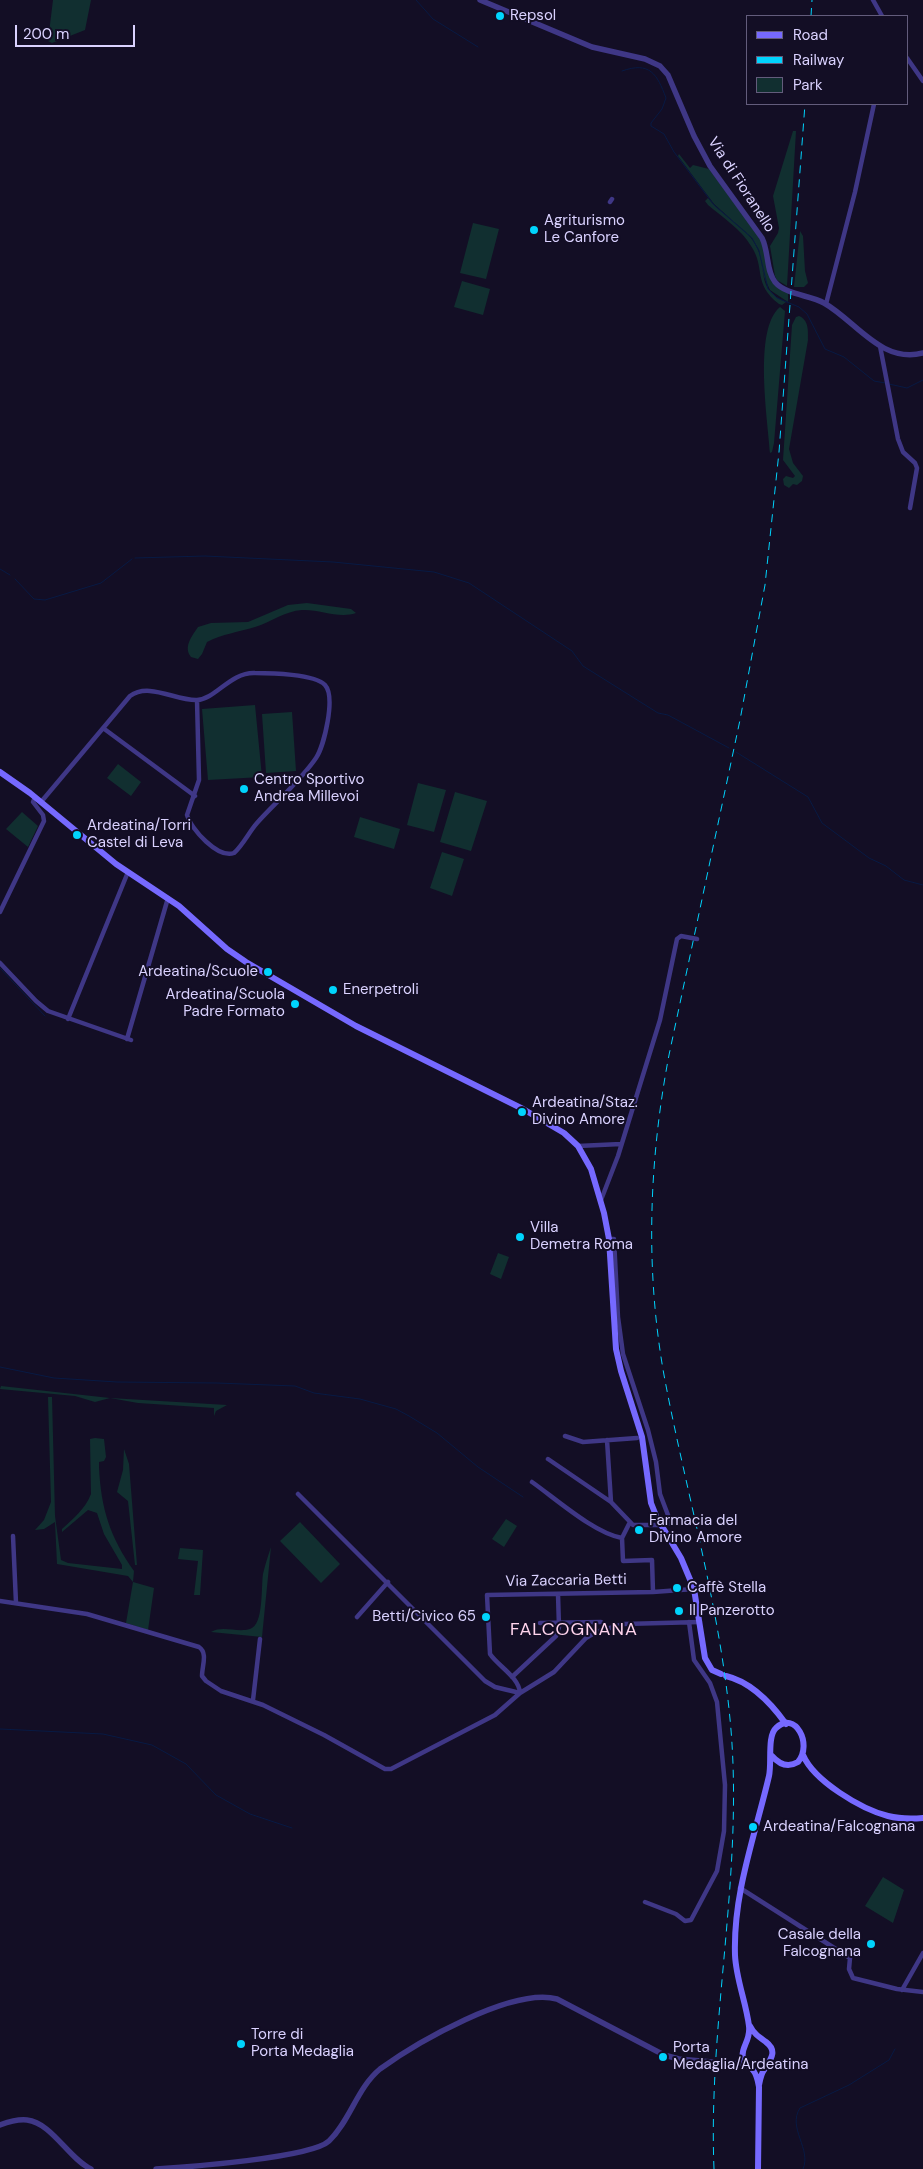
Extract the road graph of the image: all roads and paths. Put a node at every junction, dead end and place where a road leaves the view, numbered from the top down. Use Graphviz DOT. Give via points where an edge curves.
graph roads {
  1 [pos="480,0"];
  2 [pos="873,0"];
  3 [pos="881,15"];
  4 [pos="908,59"];
  5 [pos="923,81"];
  6 [pos="874,105"];
  7 [pos="826,304"];
  8 [pos="880,346"];
  9 [pos="923,352"];
  10 [pos="910,508"];
  11 [pos="197,700"];
  12 [pos="104,728"];
  13 [pos="0,772"];
  14 [pos="195,796"];
  15 [pos="35,797"];
  16 [pos="41,802"];
  17 [pos="128,872"];
  18 [pos="168,898"];
  19 [pos="0,912"];
  20 [pos="697,939"];
  21 [pos="0,963"];
  22 [pos="68,1019"];
  23 [pos="621,1144"];
  24 [pos="578,1146"];
  25 [pos="601,1200"];
  26 [pos="609,1239"];
  27 [pos="565,1436"];
  28 [pos="638,1438"];
  29 [pos="607,1440"];
  30 [pos="548,1459"];
  31 [pos="532,1482"];
  32 [pos="298,1494"];
  33 [pos="611,1502"];
  34 [pos="630,1522"];
  35 [pos="661,1525"];
  36 [pos="13,1536"];
  37 [pos="622,1538"];
  38 [pos="388,1582"];
  39 [pos="694,1589"];
  40 [pos="654,1592"];
  41 [pos="558,1594"];
  42 [pos="0,1601"];
  43 [pos="16,1603"];
  44 [pos="357,1617"];
  45 [pos="601,1622"];
  46 [pos="689,1622"];
  47 [pos="700,1622"];
  48 [pos="540,1623"];
  49 [pos="559,1623"];
  50 [pos="260,1639"];
  51 [pos="512,1677"];
  52 [pos="520,1693"];
  53 [pos="253,1700"];
  54 [pos="777,1713"];
  55 [pos="786,1724"];
  56 [pos="778,1726"];
  57 [pos="803,1755"];
  58 [pos="772,1756"];
  59 [pos="780,1763"];
  60 [pos="796,1763"];
  61 [pos="811,1768"];
  62 [pos="770,1772"];
  63 [pos="923,1818"];
  64 [pos="740,1888"];
  65 [pos="645,1902"];
  66 [pos="923,1953"];
  67 [pos="902,1990"];
  68 [pos="923,1992"];
  69 [pos="749,2025"];
  70 [pos="762,2040"];
  71 [pos="748,2043"];
  72 [pos="742,2056"];
  73 [pos="728,2063"];
  74 [pos="745,2064"];
  75 [pos="752,2068"];
  76 [pos="764,2068"];
  77 [pos="759,2087"];
  78 [pos="0,2125"];
  79 [pos="91,2169"];
  80 [pos="156,2169"];
  81 [pos="758,2169"];
  1 -- 7 [label="street, Via di Fioranello" via="592,47 645,59 660,66 667,73 706,159 762,238 774,281 784,289"];
  2 -- 3 [label="street"];
  4 -- 5 [label="street"];
  6 -- 7 [label="street"];
  7 -- 8 [label="street, Via di Fioranello"];
  8 -- 9 [label="street, Via di Fioranello" via="900,354"];
  8 -- 10 [label="street" via="898,439 903,452 916,468"];
  11 -- 12 [label="street" via="144,690 130,696"];
  11 -- 14 [label="street" via="200,766"];
  11 -- 14 [label="street" via="236,677 253,673 313,679 326,686 330,698 316,757 234,854 228,855 219,850 193,828 187,813"];
  12 -- 14 [label="street"];
  12 -- 16 [label="street"];
  13 -- 15 [label="main road"];
  15 -- 16 [label="main road"];
  15 -- 19 [label="street" via="33,802 44,821"];
  16 -- 17 [label="main road"];
  17 -- 18 [label="main road"];
  17 -- 22 [label="street"];
  18 -- 22 [label="street" via="129,1039"];
  18 -- 24 [label="main road" via="246,962 356,1026 523,1109"];
  20 -- 23 [label="street" via="684,936 677,939 660,1020"];
  21 -- 22 [label="street" via="42,1007"];
  23 -- 24 [label="street"];
  23 -- 25 [label="street"];
  24 -- 25 [label="main road" via="588,1163"];
  25 -- 26 [label="main road"];
  26 -- 35 [label="main road" via="618,1361 642,1437 651,1503"];
  26 -- 35 [label="street" via="614,1239 623,1354 648,1430 660,1494 671,1523"];
  27 -- 29 [label="street" via="580,1442"];
  28 -- 29 [label="street"];
  29 -- 33 [label="street"];
  30 -- 33 [label="street"];
  31 -- 37 [label="street" via="597,1528"];
  32 -- 38 [label="street"];
  33 -- 34 [label="street"];
  34 -- 35 [label="street" via="633,1525"];
  34 -- 37 [label="street"];
  35 -- 39 [label="main road"];
  36 -- 43 [label="street"];
  37 -- 40 [label="street" via="624,1561 652,1560"];
  38 -- 44 [label="street"];
  38 -- 52 [label="street" via="485,1681"];
  39 -- 40 [label="street, Via Zaccaria Betti"];
  39 -- 47 [label="main road"];
  40 -- 41 [label="street, Via Zaccaria Betti"];
  41 -- 49 [label="street"];
  41 -- 51 [label="street, Via Zaccaria Betti" via="487,1596 490,1654"];
  42 -- 43 [label="street"];
  43 -- 53 [label="street" via="87,1614 199,1647 204,1652 202,1676 206,1681 221,1691"];
  45 -- 49 [label="street"];
  46 -- 47 [label="street"];
  46 -- 52 [label="street" via="624,1624 604,1628 586,1638 554,1672"];
  46 -- 65 [label="street" via="694,1660 718,1702 725,1785 722,1841 715,1877 690,1921"];
  47 -- 54 [label="main road" via="705,1658 712,1670 750,1686"];
  48 -- 49 [label="street"];
  49 -- 51 [label="street" via="552,1641"];
  50 -- 53 [label="street"];
  51 -- 52 [label="street, Via Zaccaria Betti"];
  52 -- 53 [label="street" via="495,1715 391,1769 385,1769"];
  54 -- 55 [label="main road"];
  54 -- 56 [label="main road"];
  55 -- 56 [label="main road"];
  55 -- 57 [label="main road" via="796,1727 801,1733"];
  56 -- 58 [label="main road" via="771,1739"];
  57 -- 60 [label="main road"];
  57 -- 61 [label="main road"];
  58 -- 59 [label="main road"];
  58 -- 62 [label="main road"];
  59 -- 60 [label="main road"];
  59 -- 62 [label="main road"];
  60 -- 61 [label="main road"];
  61 -- 63 [label="main road" via="843,1794 878,1812 900,1818"];
  62 -- 64 [label="main road"];
  64 -- 67 [label="street" via="850,1958 849,1969 853,1978"];
  64 -- 69 [label="main road" via="735,1956"];
  66 -- 67 [label="street"];
  67 -- 68 [label="street"];
  69 -- 70 [label="main road"];
  69 -- 71 [label="main road"];
  70 -- 71 [label="main road"];
  70 -- 76 [label="main road" via="772,2051 771,2061"];
  71 -- 72 [label="main road"];
  72 -- 73 [label="street"];
  72 -- 74 [label="main road"];
  73 -- 74 [label="street"];
  73 -- 80 [label="street" via="664,2055 557,1999 543,1997 507,2003 473,2015 380,2069 339,2129 320,2147 296,2153"];
  74 -- 75 [label="main road"];
  75 -- 76 [label="main road"];
  75 -- 77 [label="main road"];
  76 -- 77 [label="main road"];
  77 -- 81 [label="main road"];
  78 -- 79 [label="street" via="19,2120 35,2122"];
}
